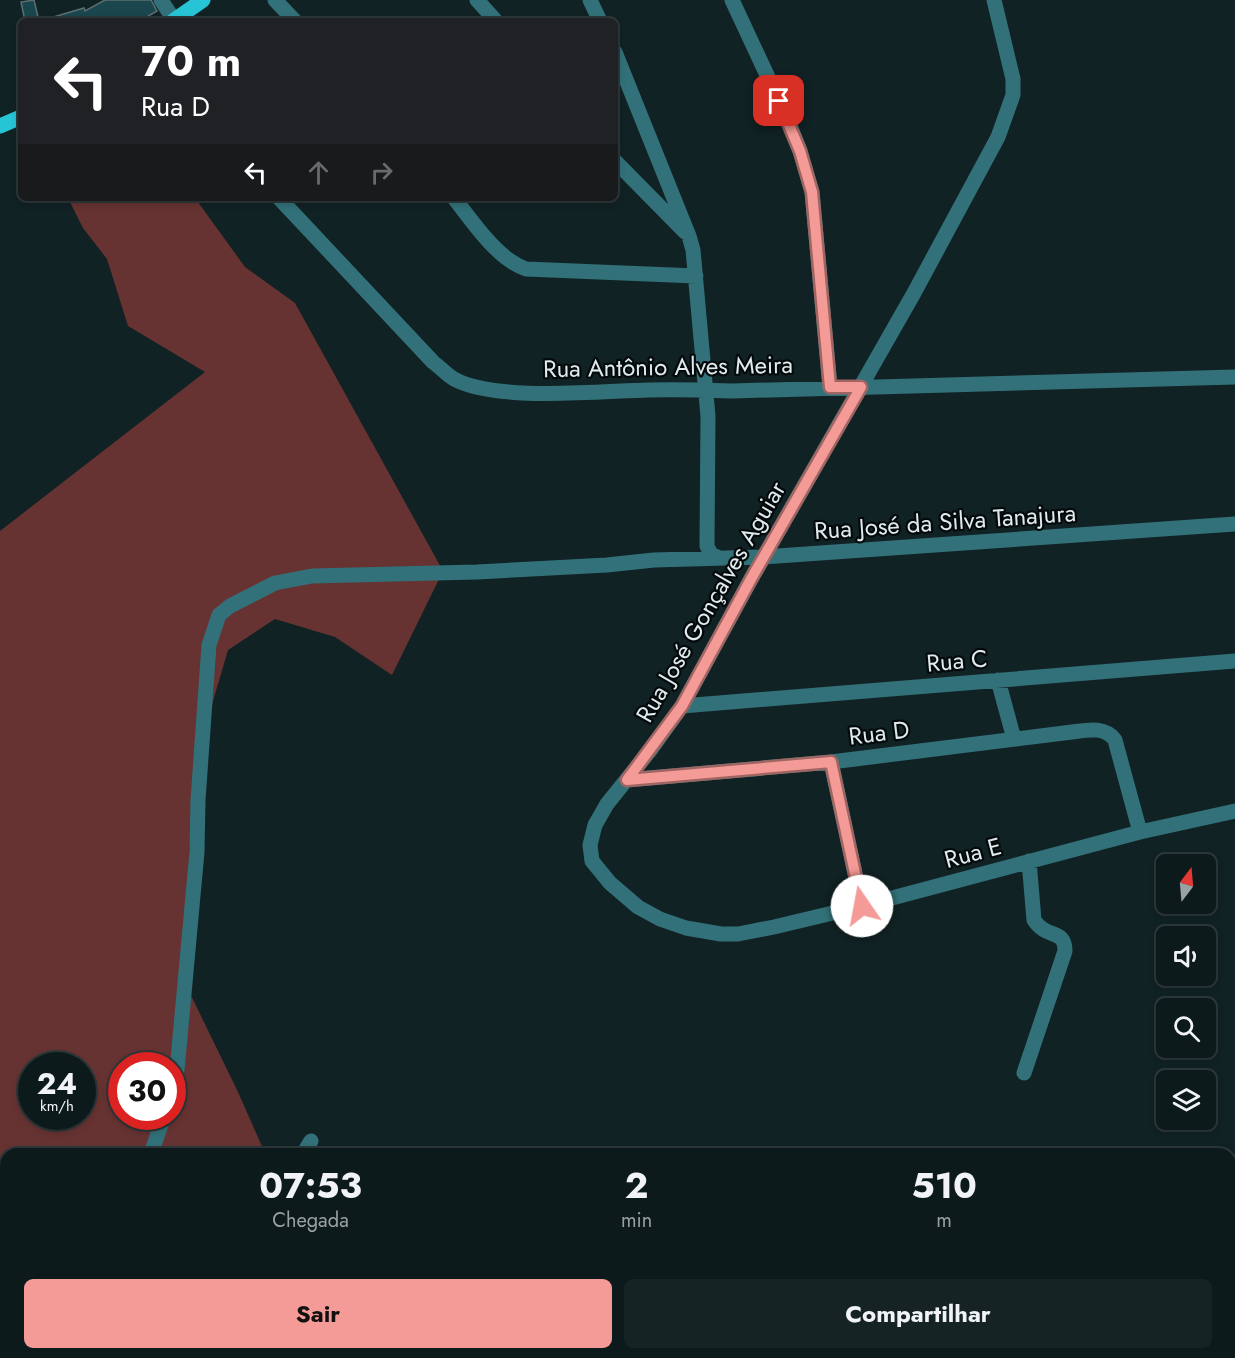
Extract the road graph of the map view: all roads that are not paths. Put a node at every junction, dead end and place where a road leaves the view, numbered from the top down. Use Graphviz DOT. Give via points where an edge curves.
graph roads {
  1 [pos="161,0"];
  2 [pos="203,0"];
  3 [pos="275,0"];
  4 [pos="477,0"];
  5 [pos="590,0"];
  6 [pos="732,0"];
  7 [pos="994,0"];
  8 [pos="172,18"];
  9 [pos="176,18"];
  10 [pos="292,18"];
  11 [pos="493,18"];
  12 [pos="599,18"];
  13 [pos="618,59"];
  14 [pos="18,118"];
  15 [pos="0,126"];
  16 [pos="618,164"];
  17 [pos="282,201"];
  18 [pos="457,201"];
  19 [pos="689,236"];
  20 [pos="696,276"];
  21 [pos="1235,376"];
  22 [pos="830,387"];
  23 [pos="861,387"];
  24 [pos="706,390"];
  25 [pos="1235,525"];
  26 [pos="717,557"];
  27 [pos="763,557"];
  28 [pos="1235,661"];
  29 [pos="998,681"];
  30 [pos="682,706"];
  31 [pos="1014,739"];
  32 [pos="831,762"];
  33 [pos="627,780"];
  34 [pos="1235,811"];
  35 [pos="1140,832"];
  36 [pos="1029,861"];
  37 [pos="862,906"];
  38 [pos="721,934"];
  39 [pos="179,1052"];
  40 [pos="1024,1073"];
  41 [pos="159,1130"];
  42 [pos="153,1148"];
  1 -- 8 [label="street"];
  2 -- 9 [label="main road"];
  3 -- 10 [label="street"];
  4 -- 11 [label="street"];
  5 -- 12 [label="street"];
  6 -- 22 [label="street" via="787,118 812,192"];
  7 -- 23 [label="street, Rua José Gonçalves Aguiar" via="1013,79 1006,119 971,190"];
  13 -- 19 [label="street"];
  14 -- 15 [label="main road"];
  16 -- 19 [label="street"];
  17 -- 24 [label="street, Rua Antônio Alves Meira" via="453,379 499,391"];
  18 -- 20 [label="street" via="516,266"];
  19 -- 20 [label="street"];
  20 -- 24 [label="street"];
  21 -- 23 [label="street, Rua Antônio Alves Meira"];
  22 -- 23 [label="street, Rua Antônio Alves Meira"];
  22 -- 24 [label="street, Rua Antônio Alves Meira"];
  23 -- 27 [label="street, Rua José Gonçalves Aguiar"];
  24 -- 26 [label="street" via="707,546"];
  25 -- 27 [label="street, Rua José da Silva Tanajura"];
  26 -- 27 [label="street, Rua José da Silva Tanajura"];
  26 -- 39 [label="street, Rua José da Silva Tanajura" via="406,575 312,576 275,583 219,615 209,645"];
  27 -- 30 [label="street, Rua José Gonçalves Aguiar"];
  28 -- 29 [label="street, Rua C"];
  29 -- 30 [label="street, Rua C"];
  29 -- 31 [label="street"];
  30 -- 33 [label="street, Rua José Gonçalves Aguiar"];
  31 -- 32 [label="street, Rua D"];
  31 -- 35 [label="street, Rua D" via="1101,730 1112,735"];
  32 -- 33 [label="street, Rua D"];
  32 -- 37 [label="street"];
  33 -- 38 [label="street, Rua José Gonçalves Aguiar" via="595,825 590,845 592,861 610,884 638,907 686,928"];
  34 -- 35 [label="street, Rua E"];
  35 -- 36 [label="street, Rua E"];
  36 -- 37 [label="street, Rua E"];
  36 -- 40 [label="street" via="1034,921 1046,933 1063,938 1065,951"];
  37 -- 38 [label="street, Rua E" via="774,927"];
  41 -- 42 [label="street"];
}
